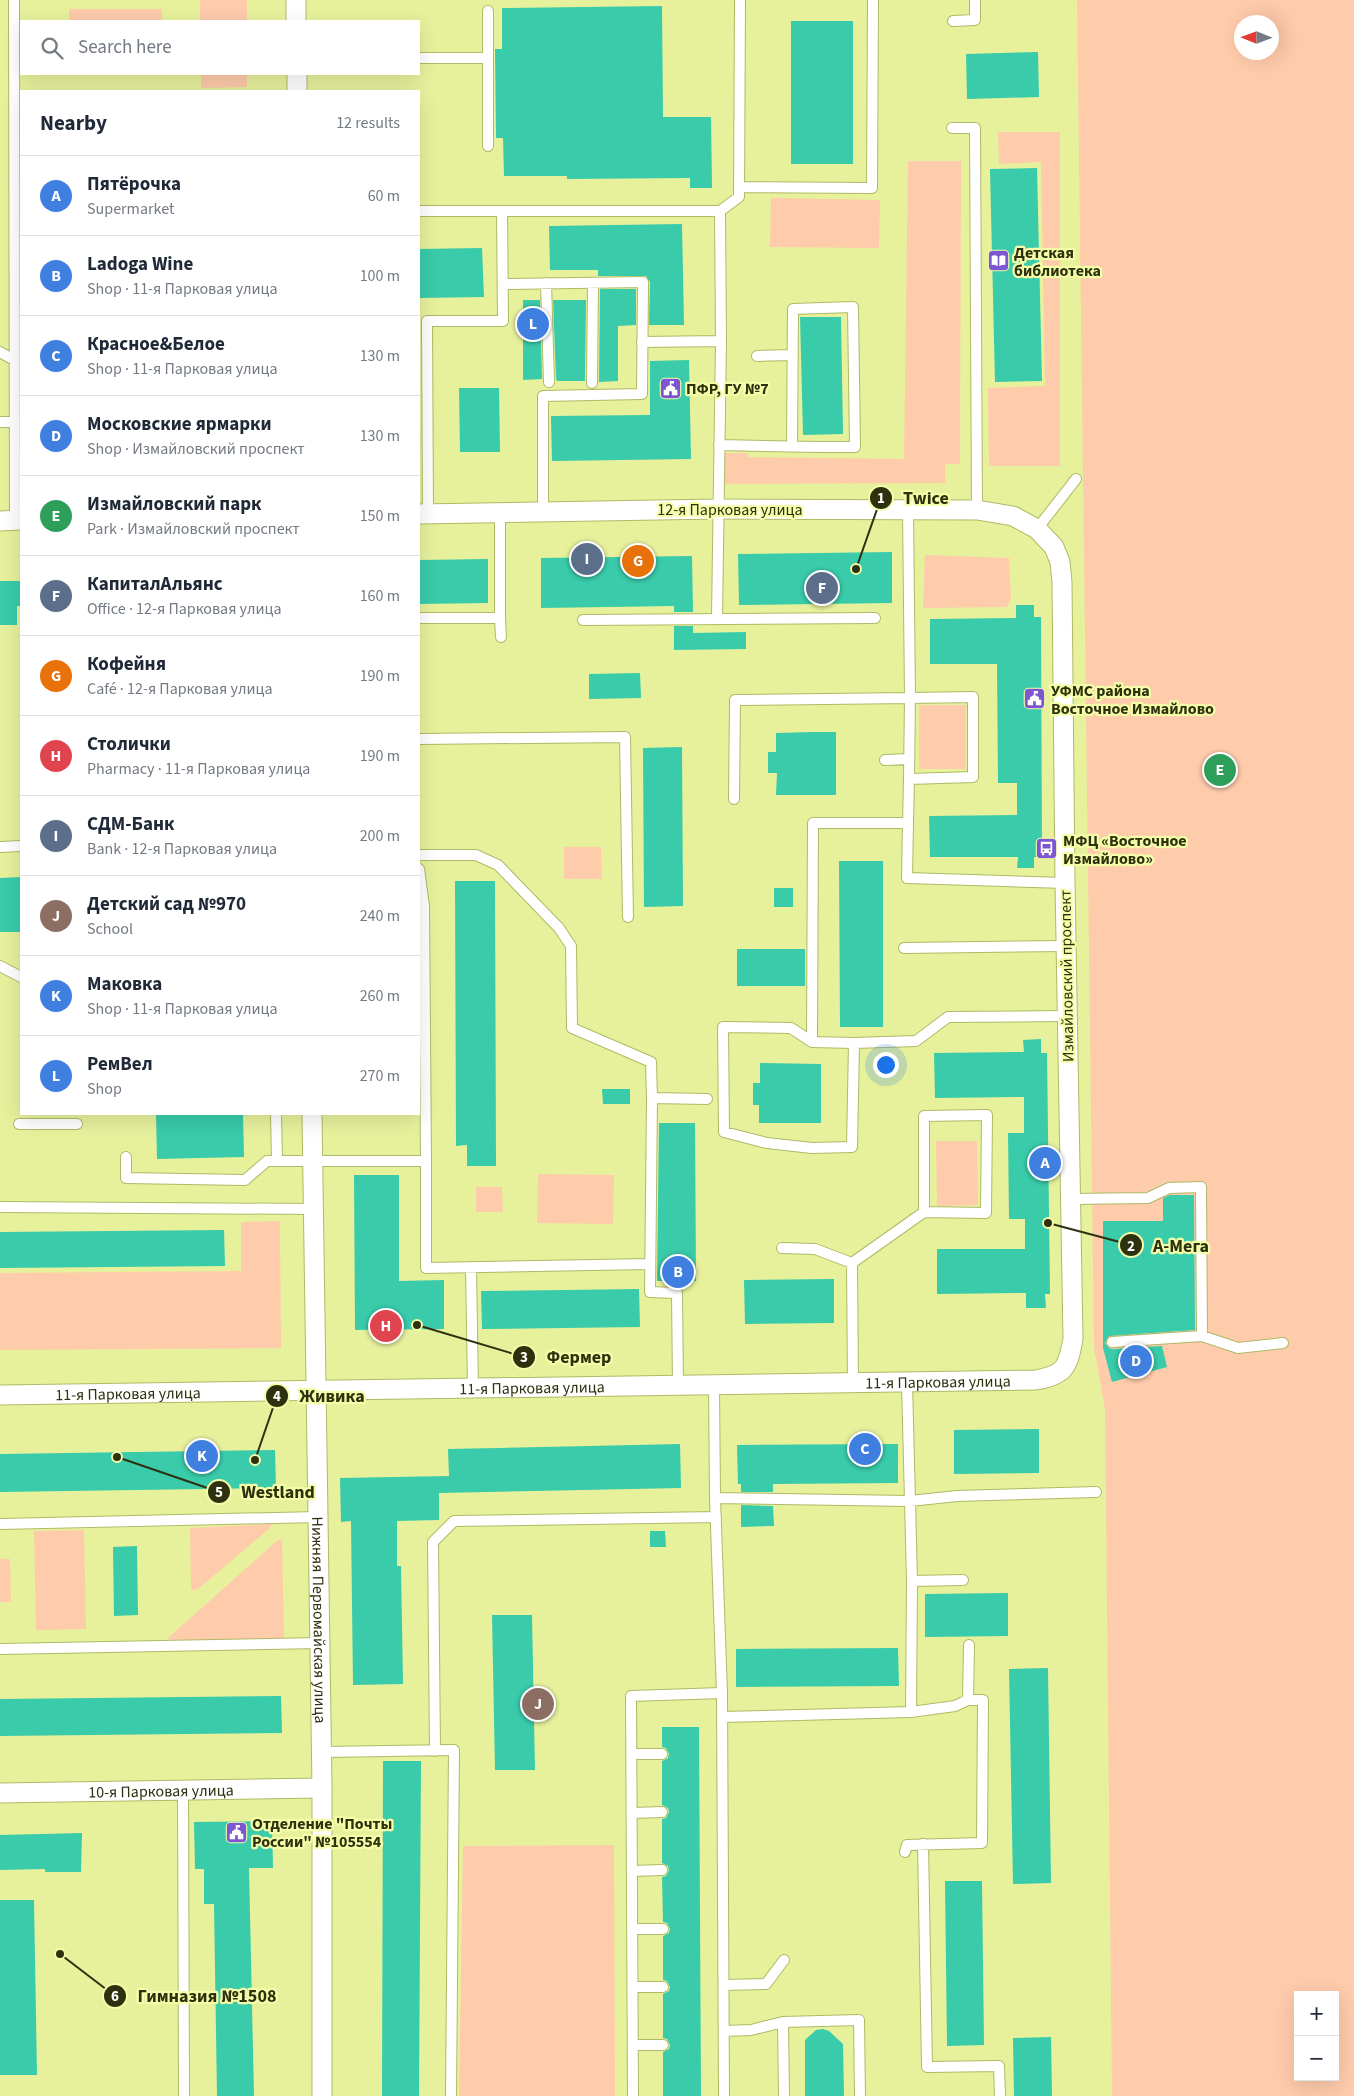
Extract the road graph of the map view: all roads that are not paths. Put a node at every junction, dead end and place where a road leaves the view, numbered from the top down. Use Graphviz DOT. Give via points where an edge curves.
graph roads {
  1 [pos="14,0"];
  2 [pos="296,0"];
  3 [pos="740,0"];
  4 [pos="975,0"];
  5 [pos="873,1"];
  6 [pos="488,11"];
  7 [pos="296,20"];
  8 [pos="953,21"];
  9 [pos="420,58"];
  10 [pos="488,58"];
  11 [pos="297,75"];
  12 [pos="297,90"];
  13 [pos="952,128"];
  14 [pos="488,146"];
  15 [pos="739,187"];
  16 [pos="420,211"];
  17 [pos="502,211"];
  18 [pos="720,211"];
  19 [pos="546,283"];
  20 [pos="593,283"];
  21 [pos="503,284"];
  22 [pos="721,341"];
  23 [pos="642,342"];
  24 [pos="0,352"];
  25 [pos="793,355"];
  26 [pos="757,356"];
  27 [pos="14,360"];
  28 [pos="549,382"];
  29 [pos="592,383"];
  30 [pos="0,422"];
  31 [pos="15,422"];
  32 [pos="719,445"];
  33 [pos="792,446"];
  34 [pos="1076,480"];
  35 [pos="718,509"];
  36 [pos="908,509"];
  37 [pos="977,510"];
  38 [pos="543,511"];
  39 [pos="500,512"];
  40 [pos="423,514"];
  41 [pos="12,521"];
  42 [pos="1037,529"];
  43 [pos="420,618"];
  44 [pos="500,618"];
  45 [pos="717,618"];
  46 [pos="875,618"];
  47 [pos="583,620"];
  48 [pos="501,637"];
  49 [pos="910,698"];
  50 [pos="420,739"];
  51 [pos="909,759"];
  52 [pos="885,760"];
  53 [pos="909,779"];
  54 [pos="734,799"];
  55 [pos="908,823"];
  56 [pos="20,846"];
  57 [pos="0,847"];
  58 [pos="420,855"];
  59 [pos="1065,883"];
  60 [pos="420,888"];
  61 [pos="421,906"];
  62 [pos="628,917"];
  63 [pos="1066,946"];
  64 [pos="904,948"];
  65 [pos="0,966"];
  66 [pos="20,976"];
  67 [pos="1067,1016"];
  68 [pos="812,1042"];
  69 [pos="854,1043"];
  70 [pos="652,1098"];
  71 [pos="707,1099"];
  72 [pos="276,1115"];
  73 [pos="312,1115"];
  74 [pos="19,1124"];
  75 [pos="77,1124"];
  76 [pos="126,1157"];
  77 [pos="277,1161"];
  78 [pos="313,1161"];
  79 [pos="426,1161"];
  80 [pos="1070,1199"];
  81 [pos="0,1207"];
  82 [pos="314,1209"];
  83 [pos="924,1212"];
  84 [pos="782,1248"];
  85 [pos="852,1263"];
  86 [pos="649,1264"];
  87 [pos="471,1267"];
  88 [pos="1202,1336"];
  89 [pos="1112,1342"];
  90 [pos="1283,1343"];
  91 [pos="1062,1372"];
  92 [pos="907,1382"];
  93 [pos="853,1384"];
  94 [pos="678,1386"];
  95 [pos="714,1386"];
  96 [pos="473,1388"];
  97 [pos="316,1390"];
  98 [pos="0,1395"];
  99 [pos="1096,1492"];
  100 [pos="715,1498"];
  101 [pos="910,1501"];
  102 [pos="318,1517"];
  103 [pos="716,1517"];
  104 [pos="0,1524"];
  105 [pos="963,1580"];
  106 [pos="912,1581"];
  107 [pos="320,1643"];
  108 [pos="969,1645"];
  109 [pos="0,1649"];
  110 [pos="722,1693"];
  111 [pos="968,1700"];
  112 [pos="911,1712"];
  113 [pos="722,1717"];
  114 [pos="435,1751"];
  115 [pos="322,1752"];
  116 [pos="632,1754"];
  117 [pos="662,1754"];
  118 [pos="322,1788"];
  119 [pos="183,1790"];
  120 [pos="0,1793"];
  121 [pos="662,1812"];
  122 [pos="632,1813"];
  123 [pos="923,1844"];
  124 [pos="905,1852"];
  125 [pos="662,1870"];
  126 [pos="632,1871"];
  127 [pos="663,1928"];
  128 [pos="632,1929"];
  129 [pos="784,1960"];
  130 [pos="724,1985"];
  131 [pos="633,1987"];
  132 [pos="663,1987"];
  133 [pos="783,2022"];
  134 [pos="724,2031"];
  135 [pos="633,2045"];
  136 [pos="663,2045"];
  137 [pos="184,2096"];
  138 [pos="322,2096"];
  139 [pos="451,2096"];
  140 [pos="633,2096"];
  141 [pos="724,2096"];
  142 [pos="784,2096"];
  143 [pos="860,2096"];
  144 [pos="1000,2096"];
  1 -- 27 [label="lane"];
  2 -- 7 [label="street"];
  3 -- 15 [label="lane"];
  4 -- 8 [label="lane" via="976,20"];
  5 -- 15 [label="lane" via="872,188"];
  6 -- 10 [label="lane"];
  9 -- 10 [label="lane"];
  10 -- 14 [label="lane"];
  11 -- 12 [label="street"];
  13 -- 37 [label="lane" via="975,128"];
  15 -- 18 [label="lane" via="739,197"];
  16 -- 17 [label="lane"];
  17 -- 18 [label="lane"];
  17 -- 21 [label="lane"];
  18 -- 22 [label="lane"];
  19 -- 20 [label="lane"];
  19 -- 21 [label="lane"];
  19 -- 28 [label="lane"];
  20 -- 23 [label="lane" via="643,282"];
  20 -- 29 [label="lane"];
  21 -- 40 [label="lane" via="503,321 427,321"];
  22 -- 23 [label="lane"];
  22 -- 32 [label="lane"];
  23 -- 38 [label="lane" via="642,394 544,396"];
  24 -- 27 [label="lane"];
  25 -- 26 [label="lane"];
  25 -- 33 [label="lane"];
  25 -- 33 [label="lane" via="793,309 854,307 855,447"];
  27 -- 31 [label="lane"];
  30 -- 31 [label="lane"];
  31 -- 41 [label="lane"];
  32 -- 33 [label="lane"];
  32 -- 35 [label="lane"];
  34 -- 42 [label="lane"];
  35 -- 36 [label="street, 12-я Парковая улица"];
  35 -- 38 [label="street, 12-я Парковая улица"];
  35 -- 45 [label="lane"];
  36 -- 37 [label="street, 12-я Парковая улица"];
  36 -- 49 [label="lane"];
  37 -- 42 [label="street, 12-я Парковая улица" via="1013,516"];
  38 -- 39 [label="street, 12-я Парковая улица"];
  39 -- 40 [label="street, 12-я Парковая улица"];
  39 -- 44 [label="lane"];
  42 -- 59 [label="street, Измайловский проспект" via="1054,547 1062,576"];
  43 -- 44 [label="lane"];
  44 -- 48 [label="lane"];
  45 -- 46 [label="lane"];
  45 -- 47 [label="lane"];
  49 -- 51 [label="lane"];
  49 -- 53 [label="lane" via="973,697 973,778"];
  49 -- 54 [label="lane" via="735,700"];
  50 -- 62 [label="lane" via="625,737"];
  51 -- 52 [label="lane"];
  51 -- 53 [label="lane"];
  53 -- 55 [label="lane"];
  55 -- 59 [label="lane" via="907,878"];
  55 -- 68 [label="lane" via="813,823"];
  56 -- 57 [label="lane"];
  58 -- 70 [label="lane" via="476,855 498,865 560,928 571,946 572,1028 651,1062"];
  59 -- 63 [label="street, Измайловский проспект"];
  60 -- 61 [label="lane"];
  61 -- 79 [label="lane"];
  63 -- 64 [label="lane"];
  63 -- 67 [label="street, Измайловский проспект"];
  65 -- 66 [label="lane"];
  67 -- 69 [label="lane" via="948,1018 916,1041"];
  67 -- 80 [label="street, Измайловский проспект"];
  68 -- 69 [label="lane"];
  68 -- 69 [label="lane" via="791,1028 723,1027 724,1132 767,1143 812,1148 852,1147"];
  70 -- 71 [label="lane"];
  70 -- 86 [label="lane"];
  72 -- 77 [label="lane"];
  73 -- 78 [label="street, Нижняя Первомайская улица"];
  74 -- 75 [label="lane"];
  76 -- 77 [label="lane" via="126,1178 245,1180 267,1161"];
  77 -- 78 [label="lane"];
  78 -- 79 [label="lane"];
  78 -- 82 [label="street, Нижняя Первомайская улица"];
  79 -- 87 [label="lane" via="426,1268"];
  80 -- 88 [label="lane" via="1148,1198 1169,1188 1201,1187"];
  80 -- 91 [label="street, Измайловский проспект" via="1073,1339 1070,1359"];
  81 -- 82 [label="lane"];
  82 -- 97 [label="street, Нижняя Первомайская улица"];
  83 -- 83 [label="lane" via="986,1214 987,1115 924,1116"];
  83 -- 85 [label="lane"];
  84 -- 85 [label="lane" via="815,1249"];
  85 -- 93 [label="lane"];
  86 -- 87 [label="lane"];
  86 -- 94 [label="lane" via="650,1292 677,1293"];
  87 -- 96 [label="lane"];
  88 -- 89 [label="lane"];
  88 -- 90 [label="lane" via="1238,1348"];
  91 -- 92 [label="street, 11-я Парковая улица" via="1036,1380"];
  92 -- 93 [label="street, 11-я Парковая улица"];
  92 -- 101 [label="lane"];
  93 -- 95 [label="street, 11-я Парковая улица"];
  94 -- 95 [label="street, 11-я Парковая улица"];
  94 -- 96 [label="street, 11-я Парковая улица"];
  95 -- 100 [label="lane"];
  96 -- 97 [label="street, 11-я Парковая улица"];
  97 -- 98 [label="street, 11-я Парковая улица"];
  97 -- 102 [label="street, Нижняя Первомайская улица"];
  99 -- 101 [label="lane" via="957,1496"];
  100 -- 101 [label="lane"];
  100 -- 103 [label="lane"];
  101 -- 106 [label="lane"];
  102 -- 104 [label="lane"];
  102 -- 107 [label="street, Нижняя Первомайская улица"];
  103 -- 110 [label="lane"];
  103 -- 114 [label="lane" via="454,1521 433,1542"];
  105 -- 106 [label="lane"];
  106 -- 112 [label="lane"];
  107 -- 109 [label="lane"];
  107 -- 115 [label="street, Нижняя Первомайская улица"];
  108 -- 111 [label="lane"];
  110 -- 113 [label="lane"];
  110 -- 116 [label="lane" via="632,1696"];
  111 -- 112 [label="lane" via="955,1706"];
  111 -- 123 [label="lane" via="983,1700 982,1843"];
  112 -- 113 [label="lane"];
  113 -- 130 [label="lane"];
  114 -- 115 [label="lane"];
  114 -- 139 [label="lane" via="454,1750"];
  115 -- 118 [label="street, Нижняя Первомайская улица"];
  116 -- 117 [label="lane"];
  116 -- 122 [label="lane"];
  118 -- 119 [label="street, 10-я Парковая улица"];
  118 -- 138 [label="street, Нижняя Первомайская улица"];
  119 -- 120 [label="street, 10-я Парковая улица"];
  119 -- 137 [label="lane"];
  121 -- 122 [label="lane"];
  122 -- 126 [label="lane"];
  123 -- 124 [label="lane" via="907,1845"];
  123 -- 144 [label="lane" via="927,2067 999,2066"];
  125 -- 126 [label="lane"];
  126 -- 128 [label="lane"];
  127 -- 128 [label="lane"];
  128 -- 131 [label="lane"];
  129 -- 130 [label="lane" via="766,1984"];
  130 -- 134 [label="lane"];
  131 -- 132 [label="lane"];
  131 -- 135 [label="lane"];
  133 -- 134 [label="lane" via="751,2030"];
  133 -- 142 [label="lane"];
  133 -- 143 [label="lane" via="859,2020"];
  134 -- 141 [label="lane"];
  135 -- 136 [label="lane"];
  135 -- 140 [label="lane"];
}
